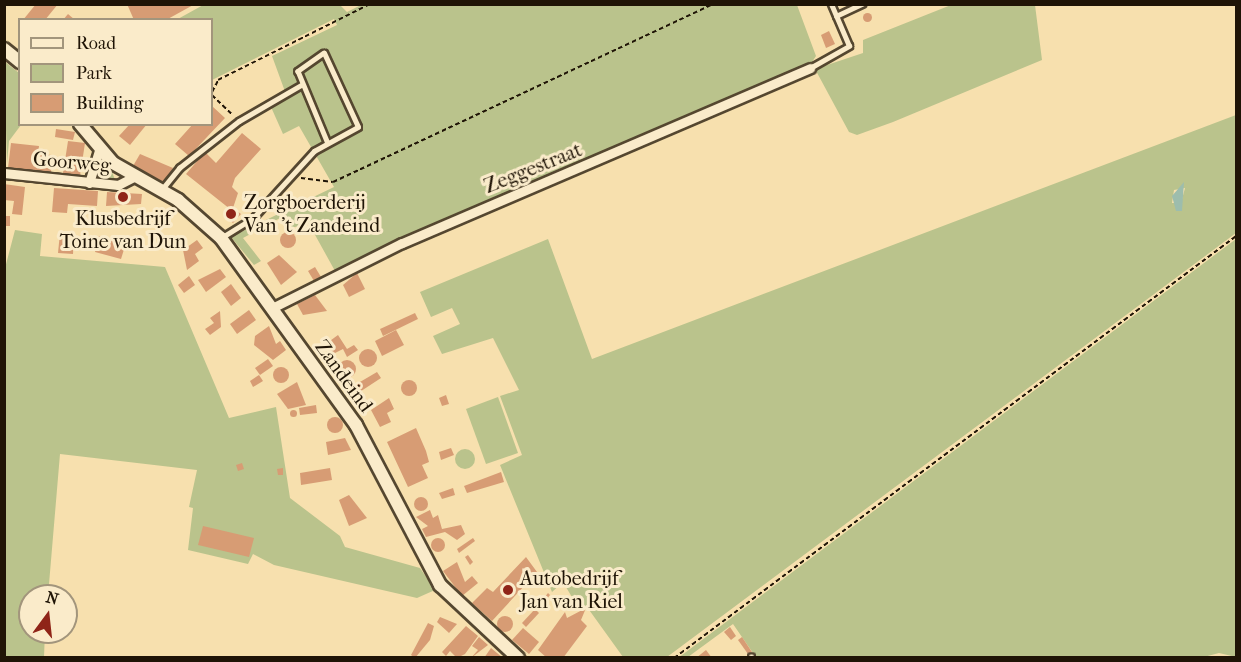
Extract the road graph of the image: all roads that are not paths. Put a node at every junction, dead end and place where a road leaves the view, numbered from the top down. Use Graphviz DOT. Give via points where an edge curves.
graph roads {
  1 [pos="831,4"];
  2 [pos="861,4"];
  3 [pos="836,16"];
  4 [pos="4,50"];
  5 [pos="18,60"];
  6 [pos="810,68"];
  7 [pos="301,85"];
  8 [pos="81,126"];
  9 [pos="327,141"];
  10 [pos="99,151"];
  11 [pos="4,173"];
  12 [pos="134,177"];
  13 [pos="89,183"];
  14 [pos="161,190"];
  15 [pos="221,238"];
  16 [pos="272,308"];
  17 [pos="518,657"];
  1 -- 3 [label="lane"];
  2 -- 3 [label="lane"];
  3 -- 6 [label="lane" via="849,46"];
  4 -- 5 [label="street"];
  6 -- 16 [label="street, Zeggestraat" via="402,243"];
  7 -- 9 [label="lane"];
  7 -- 9 [label="lane" via="299,66 322,54 330,56 359,125"];
  7 -- 14 [label="lane" via="239,121 179,168"];
  8 -- 10 [label="street, Zandeind"];
  9 -- 15 [label="lane" via="254,217"];
  10 -- 12 [label="street, Zandeind"];
  10 -- 13 [label="street"];
  11 -- 13 [label="street, Goorweg"];
  12 -- 13 [label="street, Goorweg" via="118,185"];
  12 -- 14 [label="street, Zandeind"];
  14 -- 15 [label="street, Zandeind"];
  15 -- 16 [label="street, Zandeind"];
  16 -- 17 [label="street, Zandeind" via="356,425 440,585"];
}
